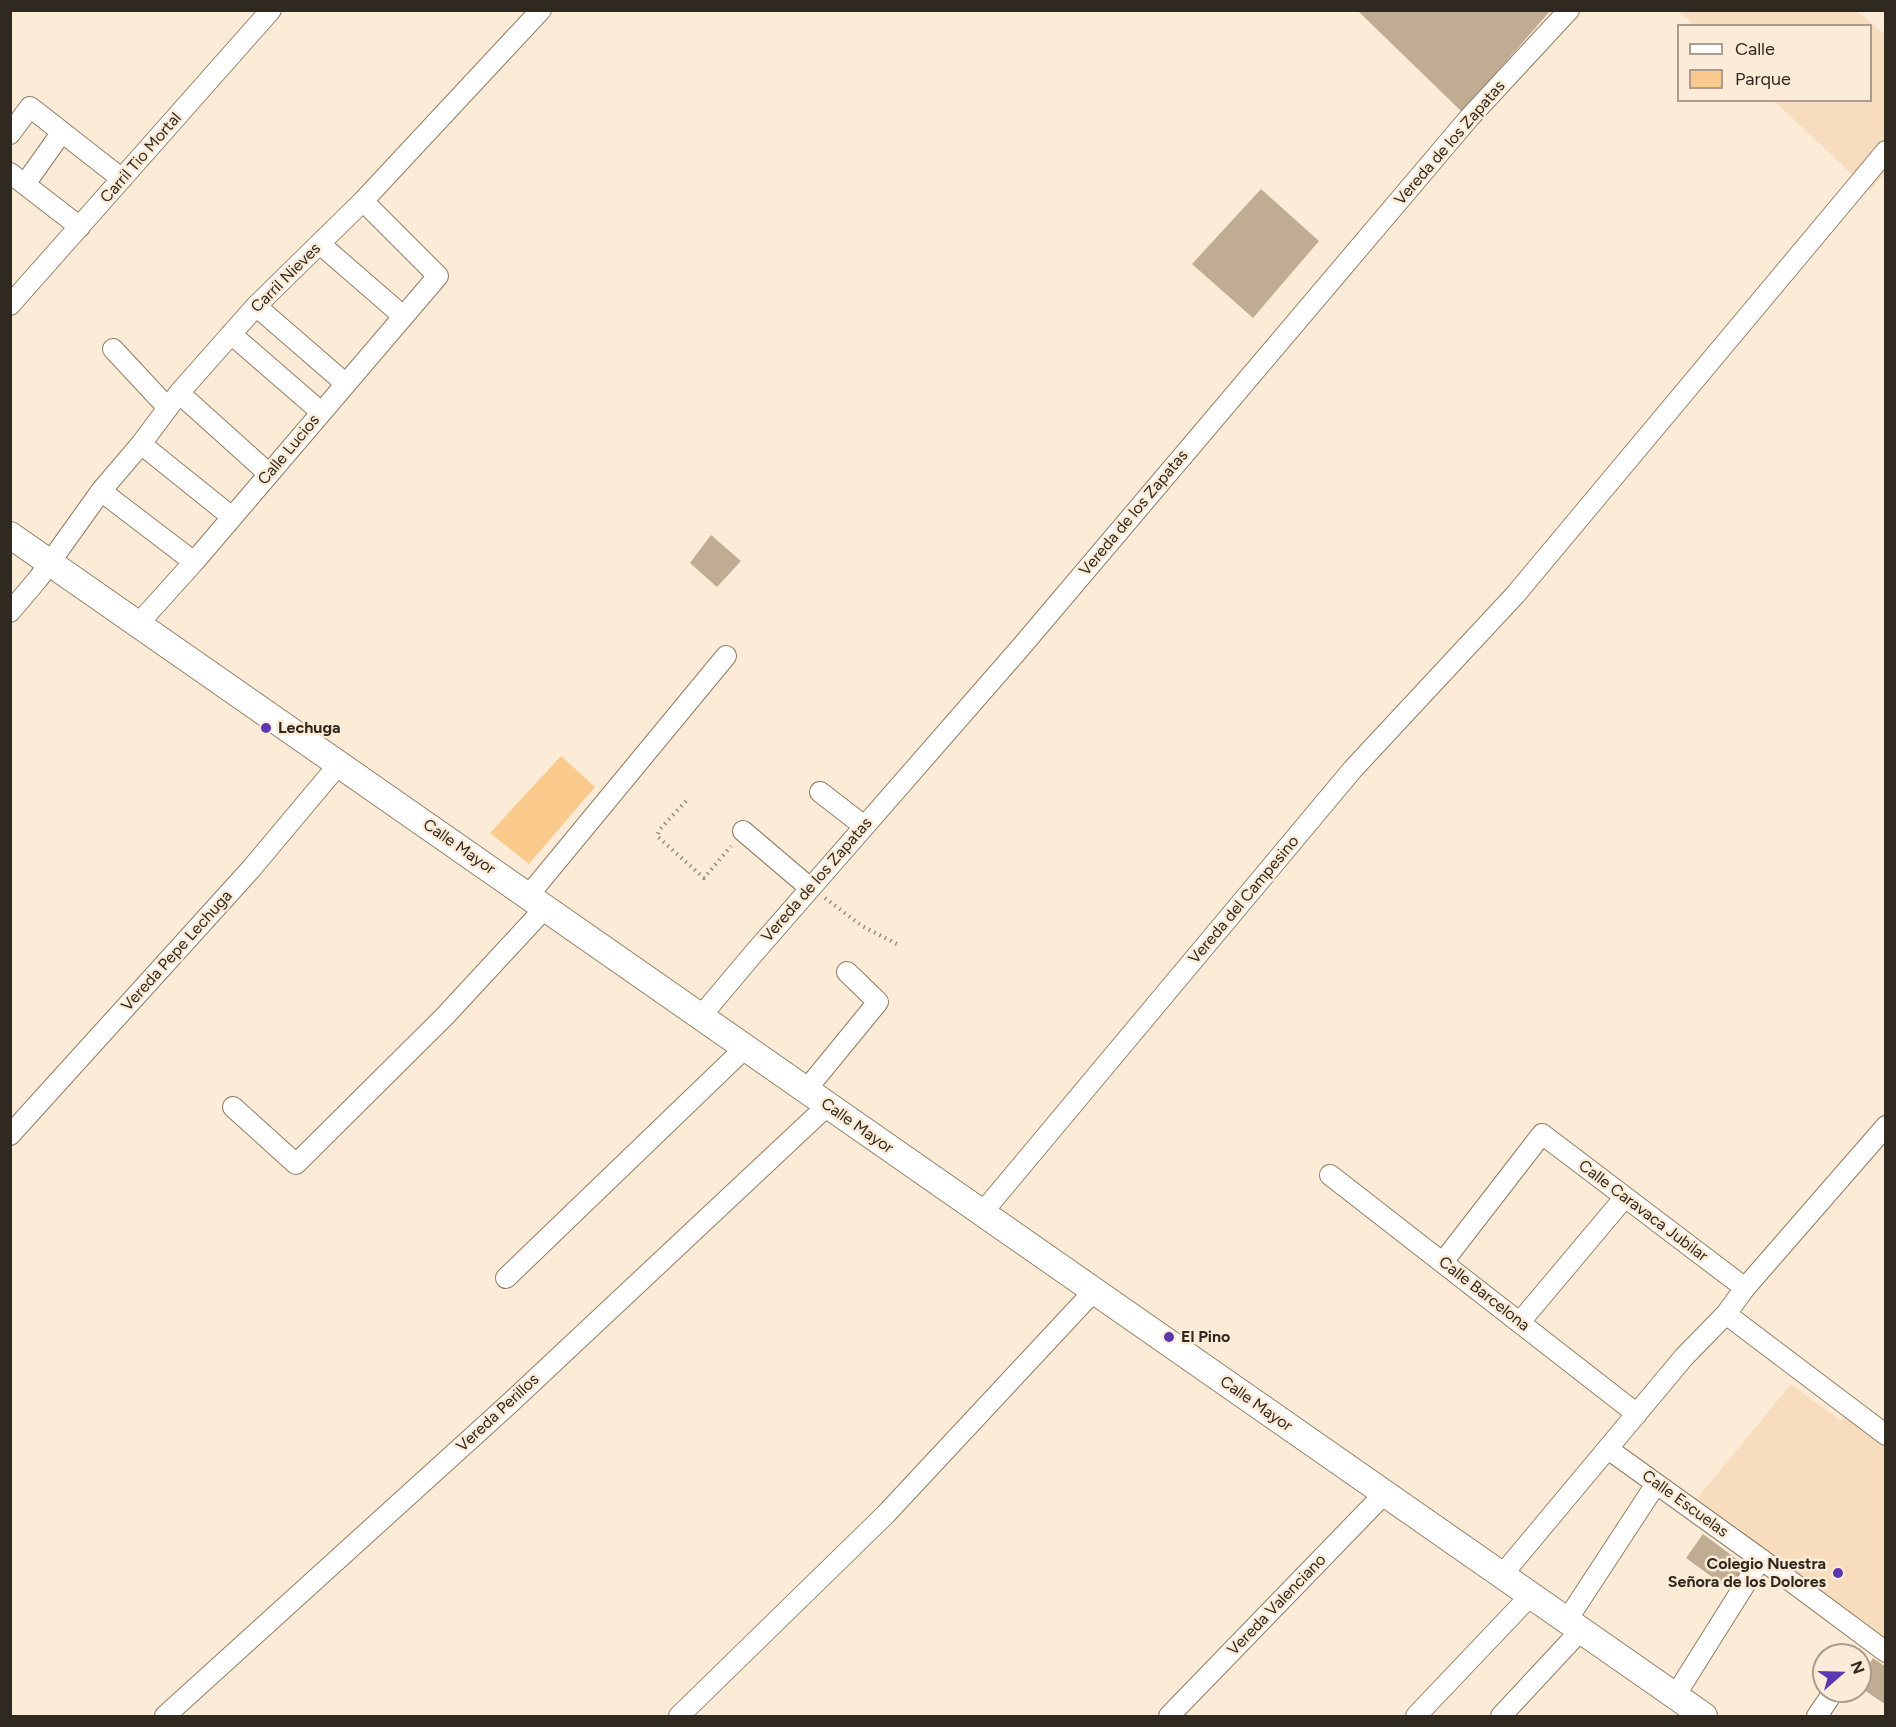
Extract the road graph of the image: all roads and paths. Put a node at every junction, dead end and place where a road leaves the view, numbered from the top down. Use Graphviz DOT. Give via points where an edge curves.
graph roads {
  1 [pos="271,10"];
  2 [pos="541,10"];
  3 [pos="1569,10"];
  4 [pos="62,132"];
  5 [pos="10,134"];
  6 [pos="1886,151"];
  7 [pos="18,178"];
  8 [pos="122,179"];
  9 [pos="363,201"];
  10 [pos="81,226"];
  11 [pos="320,244"];
  12 [pos="10,305"];
  13 [pos="256,306"];
  14 [pos="403,316"];
  15 [pos="231,334"];
  16 [pos="113,349"];
  17 [pos="346,384"];
  18 [pos="174,401"];
  19 [pos="321,412"];
  20 [pos="141,444"];
  21 [pos="269,474"];
  22 [pos="101,491"];
  23 [pos="232,517"];
  24 [pos="10,535"];
  25 [pos="50,562"];
  26 [pos="194,562"];
  27 [pos="10,612"];
  28 [pos="139,624"];
  29 [pos="726,656"];
  30 [pos="339,764"];
  31 [pos="820,792"];
  32 [pos="686,801"];
  33 [pos="864,826"];
  34 [pos="743,831"];
  35 [pos="810,888"];
  36 [pos="537,902"];
  37 [pos="899,945"];
  38 [pos="847,972"];
  39 [pos="701,1016"];
  40 [pos="745,1048"];
  41 [pos="806,1090"];
  42 [pos="828,1105"];
  43 [pos="233,1107"];
  44 [pos="1886,1125"];
  45 [pos="10,1135"];
  46 [pos="1330,1175"];
  47 [pos="1625,1197"];
  48 [pos="982,1213"];
  49 [pos="1443,1262"];
  50 [pos="506,1278"];
  51 [pos="1745,1288"];
  52 [pos="1093,1292"];
  53 [pos="1725,1314"];
  54 [pos="1520,1322"];
  55 [pos="1637,1414"];
  56 [pos="1886,1435"];
  57 [pos="1608,1449"];
  58 [pos="1656,1484"];
  59 [pos="1385,1493"];
  60 [pos="1761,1559"];
  61 [pos="1502,1575"];
  62 [pos="1531,1595"];
  63 [pos="1574,1625"];
  64 [pos="1859,1643"];
  65 [pos="1826,1703"];
  66 [pos="1686,1708"];
  67 [pos="165,1716"];
  68 [pos="679,1716"];
  69 [pos="1169,1716"];
  70 [pos="1416,1716"];
  71 [pos="1501,1716"];
  72 [pos="1817,1716"];
  1 -- 8 [label="street, Carril Tio Mortal"];
  2 -- 9 [label="street, Carril Nieves"];
  3 -- 33 [label="street, Vereda de los Zapatas" via="1469,118 1021,647"];
  4 -- 5 [label="street" via="30,107"];
  4 -- 7 [label="street"];
  4 -- 8 [label="street"];
  6 -- 48 [label="street, Vereda del Campesino" via="1515,595 1353,769"];
  7 -- 10 [label="street"];
  8 -- 10 [label="street, Carril Tio Mortal"];
  9 -- 11 [label="street, Carril Nieves"];
  9 -- 14 [label="street, Calle Lucios" via="438,276"];
  10 -- 12 [label="street, Carril Tio Mortal"];
  11 -- 13 [label="street, Carril Nieves"];
  11 -- 14 [label="street"];
  13 -- 15 [label="street, Carril Nieves"];
  13 -- 17 [label="street"];
  14 -- 17 [label="street, Calle Lucios"];
  15 -- 18 [label="street, Carril Nieves"];
  15 -- 19 [label="street"];
  16 -- 18 [label="street"];
  17 -- 19 [label="street, Calle Lucios"];
  18 -- 20 [label="street, Carril Nieves"];
  18 -- 21 [label="street"];
  19 -- 21 [label="street, Calle Lucios"];
  20 -- 22 [label="street, Carril Nieves"];
  20 -- 23 [label="street"];
  21 -- 23 [label="street, Calle Lucios"];
  22 -- 25 [label="street, Carril Nieves"];
  22 -- 26 [label="street"];
  23 -- 26 [label="street, Calle Lucios"];
  24 -- 25 [label="main road, Calle Mayor"];
  25 -- 27 [label="street, Carril Nieves"];
  25 -- 28 [label="main road, Calle Mayor"];
  26 -- 28 [label="street, Calle Lucios"];
  28 -- 30 [label="main road, Calle Mayor"];
  29 -- 36 [label="street"];
  30 -- 36 [label="main road, Calle Mayor"];
  30 -- 45 [label="street, Vereda Pepe Lechuga" via="251,868"];
  31 -- 33 [label="street"];
  32 -- 34 [label="path" via="657,836 704,878"];
  33 -- 35 [label="street, Vereda de los Zapatas"];
  34 -- 35 [label="street"];
  35 -- 37 [label="path" via="862,926"];
  35 -- 39 [label="street, Vereda de los Zapatas"];
  36 -- 39 [label="main road, Calle Mayor"];
  36 -- 43 [label="street" via="445,1016 296,1164"];
  38 -- 41 [label="street" via="878,1002"];
  39 -- 40 [label="main road, Calle Mayor"];
  40 -- 41 [label="main road, Calle Mayor"];
  40 -- 50 [label="street"];
  41 -- 42 [label="main road, Calle Mayor"];
  42 -- 48 [label="main road, Calle Mayor"];
  42 -- 67 [label="street, Vereda Perillos" via="509,1404"];
  44 -- 51 [label="street"];
  46 -- 49 [label="street, Calle Barcelona"];
  47 -- 49 [label="street, Calle Caravaca Jubilar" via="1542,1134"];
  47 -- 51 [label="street, Calle Caravaca Jubilar"];
  47 -- 54 [label="street"];
  48 -- 52 [label="main road, Calle Mayor"];
  49 -- 54 [label="street, Calle Barcelona"];
  51 -- 53 [label="street"];
  52 -- 59 [label="main road, Calle Mayor"];
  52 -- 68 [label="street" via="886,1514"];
  53 -- 55 [label="street"];
  53 -- 56 [label="street"];
  54 -- 55 [label="street, Calle Barcelona"];
  55 -- 57 [label="street"];
  57 -- 58 [label="street, Calle Escuelas"];
  57 -- 61 [label="street"];
  58 -- 60 [label="street, Calle Escuelas"];
  58 -- 63 [label="street"];
  59 -- 61 [label="main road, Calle Mayor"];
  59 -- 69 [label="street, Vereda Valenciano"];
  60 -- 64 [label="street, Calle Escuelas"];
  60 -- 66 [label="street"];
  61 -- 62 [label="main road, Calle Mayor"];
  62 -- 63 [label="main road, Calle Mayor"];
  62 -- 70 [label="street"];
  63 -- 66 [label="main road, Calle Mayor"];
  63 -- 71 [label="street"];
  65 -- 72 [label="street"];
}
